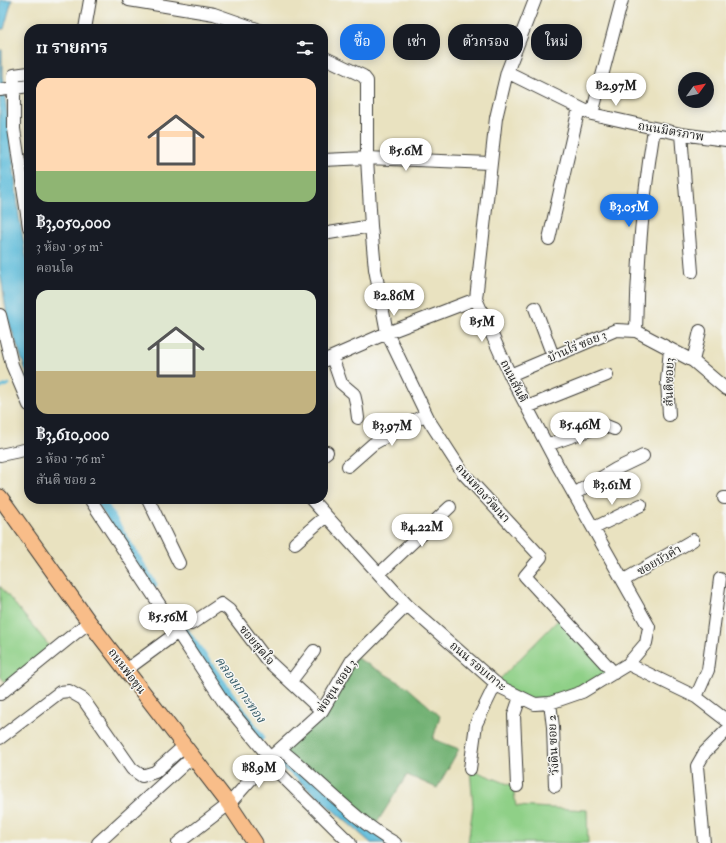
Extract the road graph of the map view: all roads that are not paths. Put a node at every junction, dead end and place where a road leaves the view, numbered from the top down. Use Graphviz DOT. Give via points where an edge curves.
graph roads {
  1 [pos="90,0"];
  2 [pos="129,0"];
  3 [pos="535,0"];
  4 [pos="622,0"];
  5 [pos="86,24"];
  6 [pos="243,24"];
  7 [pos="328,59"];
  8 [pos="507,72"];
  9 [pos="24,74"];
  10 [pos="24,87"];
  11 [pos="8,89"];
  12 [pos="579,108"];
  13 [pos="592,114"];
  14 [pos="654,128"];
  15 [pos="681,134"];
  16 [pos="726,140"];
  17 [pos="367,158"];
  18 [pos="328,160"];
  19 [pos="490,163"];
  20 [pos="24,194"];
  21 [pos="371,226"];
  22 [pos="328,233"];
  23 [pos="549,239"];
  24 [pos="692,272"];
  25 [pos="476,299"];
  26 [pos="535,308"];
  27 [pos="0,315"];
  28 [pos="636,331"];
  29 [pos="700,331"];
  30 [pos="387,333"];
  31 [pos="670,349"];
  32 [pos="552,356"];
  33 [pos="328,359"];
  34 [pos="328,361"];
  35 [pos="693,362"];
  36 [pos="510,375"];
  37 [pos="607,375"];
  38 [pos="726,389"];
  39 [pos="24,393"];
  40 [pos="527,406"];
  41 [pos="426,414"];
  42 [pos="669,415"];
  43 [pos="358,418"];
  44 [pos="614,429"];
  45 [pos="547,445"];
  46 [pos="24,451"];
  47 [pos="0,455"];
  48 [pos="643,456"];
  49 [pos="348,466"];
  50 [pos="574,494"];
  51 [pos="0,498"];
  52 [pos="93,504"];
  53 [pos="150,504"];
  54 [pos="315,504"];
  55 [pos="642,505"];
  56 [pos="450,507"];
  57 [pos="326,516"];
  58 [pos="594,528"];
  59 [pos="694,540"];
  60 [pos="295,543"];
  61 [pos="179,563"];
  62 [pos="379,574"];
  63 [pos="720,579"];
  64 [pos="624,580"];
  65 [pos="407,605"];
  66 [pos="89,622"];
  67 [pos="191,624"];
  68 [pos="178,632"];
  69 [pos="314,651"];
  70 [pos="628,664"];
  71 [pos="126,670"];
  72 [pos="614,673"];
  73 [pos="290,681"];
  74 [pos="496,683"];
  75 [pos="2,689"];
  76 [pos="520,697"];
  77 [pos="696,697"];
  78 [pos="550,703"];
  79 [pos="322,711"];
  80 [pos="726,720"];
  81 [pos="726,731"];
  82 [pos="0,738"];
  83 [pos="280,749"];
  84 [pos="188,752"];
  85 [pos="269,760"];
  86 [pos="470,769"];
  87 [pos="517,786"];
  88 [pos="555,786"];
  89 [pos="229,804"];
  90 [pos="98,843"];
  91 [pos="178,843"];
  92 [pos="255,843"];
  93 [pos="350,843"];
  94 [pos="396,843"];
  95 [pos="704,843"];
  1 -- 5 [label="street"];
  2 -- 6 [label="street" via="214,14"];
  3 -- 8 [label="street, ถนนสันติ"];
  4 -- 13 [label="street"];
  7 -- 17 [label="street, ถนนทองวัฒนา" via="363,76 367,81"];
  8 -- 12 [label="street, ถนนมิตรภาพ"];
  8 -- 19 [label="street, ถนนสันติ" via="496,118"];
  9 -- 11 [label="street" via="14,75"];
  10 -- 11 [label="street"];
  11 -- 20 [label="street"];
  12 -- 13 [label="street, ถนนมิตรภาพ"];
  12 -- 23 [label="street"];
  13 -- 14 [label="street, ถนนมิตรภาพ"];
  14 -- 15 [label="street, ถนนมิตรภาพ"];
  14 -- 28 [label="street" via="638,251"];
  15 -- 16 [label="street, ถนนมิตรภาพ"];
  15 -- 24 [label="street"];
  17 -- 18 [label="street"];
  17 -- 19 [label="street"];
  17 -- 21 [label="street, ถนนทองวัฒนา"];
  19 -- 25 [label="street, ถนนสันติ"];
  21 -- 22 [label="street"];
  21 -- 30 [label="street, ถนนทองวัฒนา" via="375,269"];
  25 -- 30 [label="street"];
  25 -- 36 [label="street, ถนนสันติ"];
  26 -- 32 [label="street"];
  27 -- 39 [label="street" via="12,365"];
  28 -- 31 [label="street, บ้านไร่ ซอย 3"];
  28 -- 32 [label="street, บ้านไร่ ซอย 3" via="616,330"];
  29 -- 35 [label="street"];
  30 -- 33 [label="street"];
  30 -- 41 [label="street, ถนนทองวัฒนา"];
  31 -- 35 [label="street, บ้านไร่ ซอย 3"];
  31 -- 42 [label="street, สันติซอย3" via="667,381"];
  32 -- 36 [label="street, บ้านไร่ ซอย 3"];
  34 -- 43 [label="street" via="341,383 354,394"];
  35 -- 38 [label="street, บ้านไร่ ซอย 3"];
  36 -- 40 [label="street, ถนนสันติ"];
  37 -- 40 [label="street"];
  40 -- 45 [label="street, ถนนสันติ"];
  41 -- 49 [label="street" via="373,444"];
  41 -- 72 [label="street, ถนนทองวัฒนา" via="463,473 541,557 525,576"];
  44 -- 45 [label="street" via="604,425"];
  45 -- 50 [label="street, ถนนสันติ"];
  46 -- 47 [label="street"];
  48 -- 50 [label="street" via="616,468"];
  50 -- 58 [label="street, ถนนสันติ"];
  51 -- 66 [label="main road, ถนนพ่อขุน"];
  52 -- 68 [label="street"];
  53 -- 61 [label="street"];
  54 -- 57 [label="street, ถนน รอบเกาะ"];
  55 -- 58 [label="street"];
  56 -- 62 [label="street"];
  57 -- 60 [label="street"];
  57 -- 62 [label="street, ถนน รอบเกาะ"];
  58 -- 64 [label="street, ถนนสันติ"];
  59 -- 64 [label="street, ซอยบัวคำ"];
  62 -- 65 [label="street, ถนน รอบเกาะ"];
  63 -- 77 [label="street" via="708,670"];
  64 -- 70 [label="street, ถนนสันติ" via="649,627 646,643"];
  65 -- 74 [label="street, ถนน รอบเกาะ"];
  65 -- 79 [label="street, พ่อขุน ซอย 3" via="352,660"];
  66 -- 71 [label="main road, ถนนพ่อขุน"];
  66 -- 75 [label="street"];
  67 -- 73 [label="street, ซอยสุดใจ" via="221,604 229,610 266,659"];
  68 -- 71 [label="street"];
  68 -- 85 [label="street" via="223,701"];
  69 -- 73 [label="street"];
  70 -- 72 [label="street, ถนน รอบเกาะ"];
  70 -- 77 [label="street"];
  71 -- 84 [label="main road, ถนนพ่อขุน"];
  72 -- 78 [label="street, ถนน รอบเกาะ" via="582,692"];
  73 -- 79 [label="street, ซอยสุดใจ"];
  74 -- 76 [label="street, ถนน รอบเกาะ"];
  74 -- 86 [label="street" via="476,724"];
  76 -- 78 [label="street, ถนน รอบเกาะ" via="534,704"];
  76 -- 87 [label="street" via="514,715"];
  77 -- 80 [label="street"];
  78 -- 88 [label="street, วังดิน ซอย 2" via="554,726"];
  79 -- 83 [label="street, พ่อขุน ซอย 3"];
  81 -- 95 [label="street" via="705,752 697,766"];
  82 -- 84 [label="street" via="60,692 69,691 83,699 132,769 142,776 155,772"];
  83 -- 85 [label="street, พ่อขุน ซอย 3"];
  83 -- 94 [label="street" via="378,833"];
  84 -- 89 [label="main road, ถนนพ่อขุน"];
  84 -- 90 [label="street"];
  85 -- 89 [label="street"];
  85 -- 93 [label="street"];
  89 -- 91 [label="street"];
  89 -- 92 [label="main road, ถนนพ่อขุน"];
}
